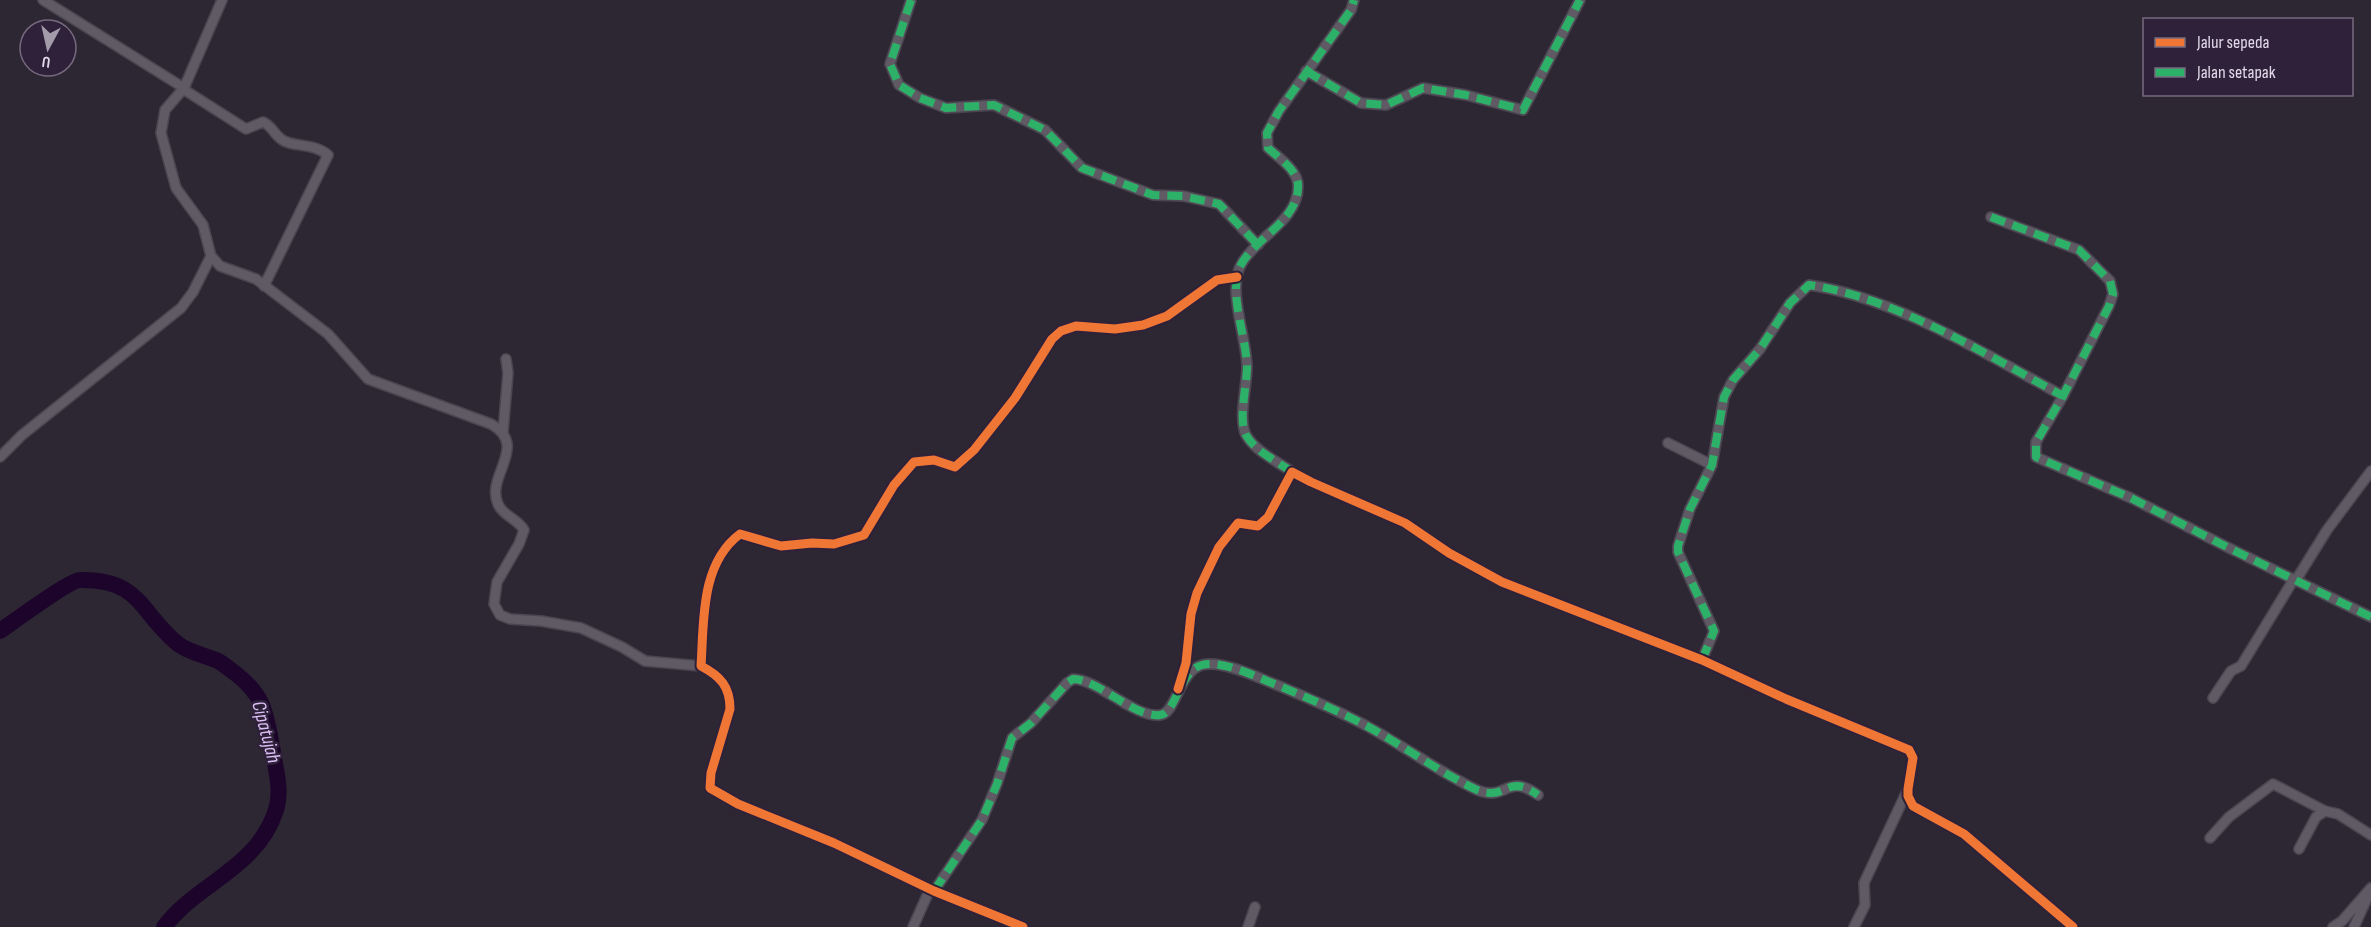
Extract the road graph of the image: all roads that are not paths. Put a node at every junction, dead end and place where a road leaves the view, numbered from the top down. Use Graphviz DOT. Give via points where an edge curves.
graph roads {
  1 [pos="43,0"];
  2 [pos="222,0"];
  3 [pos="911,0"];
  4 [pos="1354,0"];
  5 [pos="1580,0"];
  6 [pos="1306,71"];
  7 [pos="183,88"];
  8 [pos="1991,217"];
  9 [pos="1258,245"];
  10 [pos="211,256"];
  11 [pos="1238,277"];
  12 [pos="264,286"];
  13 [pos="506,359"];
  14 [pos="2063,396"];
  15 [pos="503,432"];
  16 [pos="1668,443"];
  17 [pos="0,457"];
  18 [pos="1712,465"];
  19 [pos="2371,471"];
  20 [pos="1292,472"];
  21 [pos="2295,579"];
  22 [pos="2371,617"];
  23 [pos="1702,660"];
  24 [pos="701,666"];
  25 [pos="1178,689"];
  26 [pos="2213,698"];
  27 [pos="1908,789"];
  28 [pos="1538,795"];
  29 [pos="2325,811"];
  30 [pos="2371,835"];
  31 [pos="2210,838"];
  32 [pos="2299,849"];
  33 [pos="2371,888"];
  34 [pos="932,890"];
  35 [pos="1255,907"];
  36 [pos="913,927"];
  37 [pos="1023,927"];
  38 [pos="1248,927"];
  39 [pos="1854,927"];
  40 [pos="2073,927"];
  41 [pos="2332,927"];
  42 [pos="2354,927"];
  1 -- 7 [label="street"];
  2 -- 7 [label="street"];
  3 -- 9 [label="street" via="890,64 899,85 946,108 994,105 1045,130 1082,168 1153,195 1183,196 1219,204"];
  4 -- 6 [label="street" via="1351,10"];
  5 -- 6 [label="street" via="1523,110 1423,88 1386,105 1361,103"];
  6 -- 9 [label="street" via="1266,137 1268,148 1296,175 1298,192 1285,217"];
  7 -- 10 [label="street" via="165,110 161,133 177,188 203,225"];
  7 -- 12 [label="street" via="246,129 263,122 283,141 313,147 328,155"];
  8 -- 14 [label="street" via="2079,250 2110,281 2113,294 2109,306"];
  9 -- 11 [label="street" via="1241,264"];
  10 -- 12 [label="street" via="220,266 252,276"];
  10 -- 17 [label="street" via="181,308 22,435"];
  11 -- 20 [label="street" via="1237,298 1247,367 1243,428 1250,441"];
  11 -- 24 [label="street" via="1217,280 1167,316 1143,325 1115,329 1076,326 1061,331 974,450 955,467 934,460 914,462 894,485 864,535 834,544 781,546 737,535 710,578"];
  12 -- 15 [label="street" via="328,334 368,379"];
  13 -- 15 [label="street"];
  14 -- 18 [label="street" via="1946,333 1853,293 1809,285 1790,303 1725,394"];
  14 -- 21 [label="street" via="2036,442 2036,457 2132,498"];
  15 -- 24 [label="street" via="506,454 496,497 500,507 524,532 497,582 497,612 510,619 581,628 645,661"];
  16 -- 18 [label="street"];
  18 -- 23 [label="street" via="1690,509 1678,548 1714,632"];
  19 -- 21 [label="street"];
  20 -- 23 [label="street" via="1406,523 1473,568 1502,582"];
  20 -- 25 [label="street" via="1268,517 1258,526 1238,523 1214,556 1191,614 1186,663"];
  21 -- 22 [label="street"];
  21 -- 26 [label="street" via="2244,662 2231,672"];
  23 -- 27 [label="street" via="1909,750 1913,758"];
  24 -- 34 [label="street" via="718,676 730,699 729,716 711,773 710,788 714,792"];
  25 -- 28 [label="street" via="1199,666 1231,668 1291,690 1362,724 1477,790 1491,794 1516,785"];
  25 -- 34 [label="street" via="1169,710 1159,715 1077,679 1068,681 1031,723 1012,738 982,820"];
  27 -- 39 [label="street" via="1864,883 1865,905"];
  27 -- 40 [label="street" via="1913,806 1964,834"];
  29 -- 30 [label="street" via="2338,814"];
  29 -- 31 [label="street" via="2272,784 2229,817"];
  29 -- 32 [label="street" via="2316,817"];
  33 -- 41 [label="street"];
  33 -- 42 [label="street"];
  34 -- 36 [label="street"];
  34 -- 37 [label="street"];
  35 -- 38 [label="street"];
}
